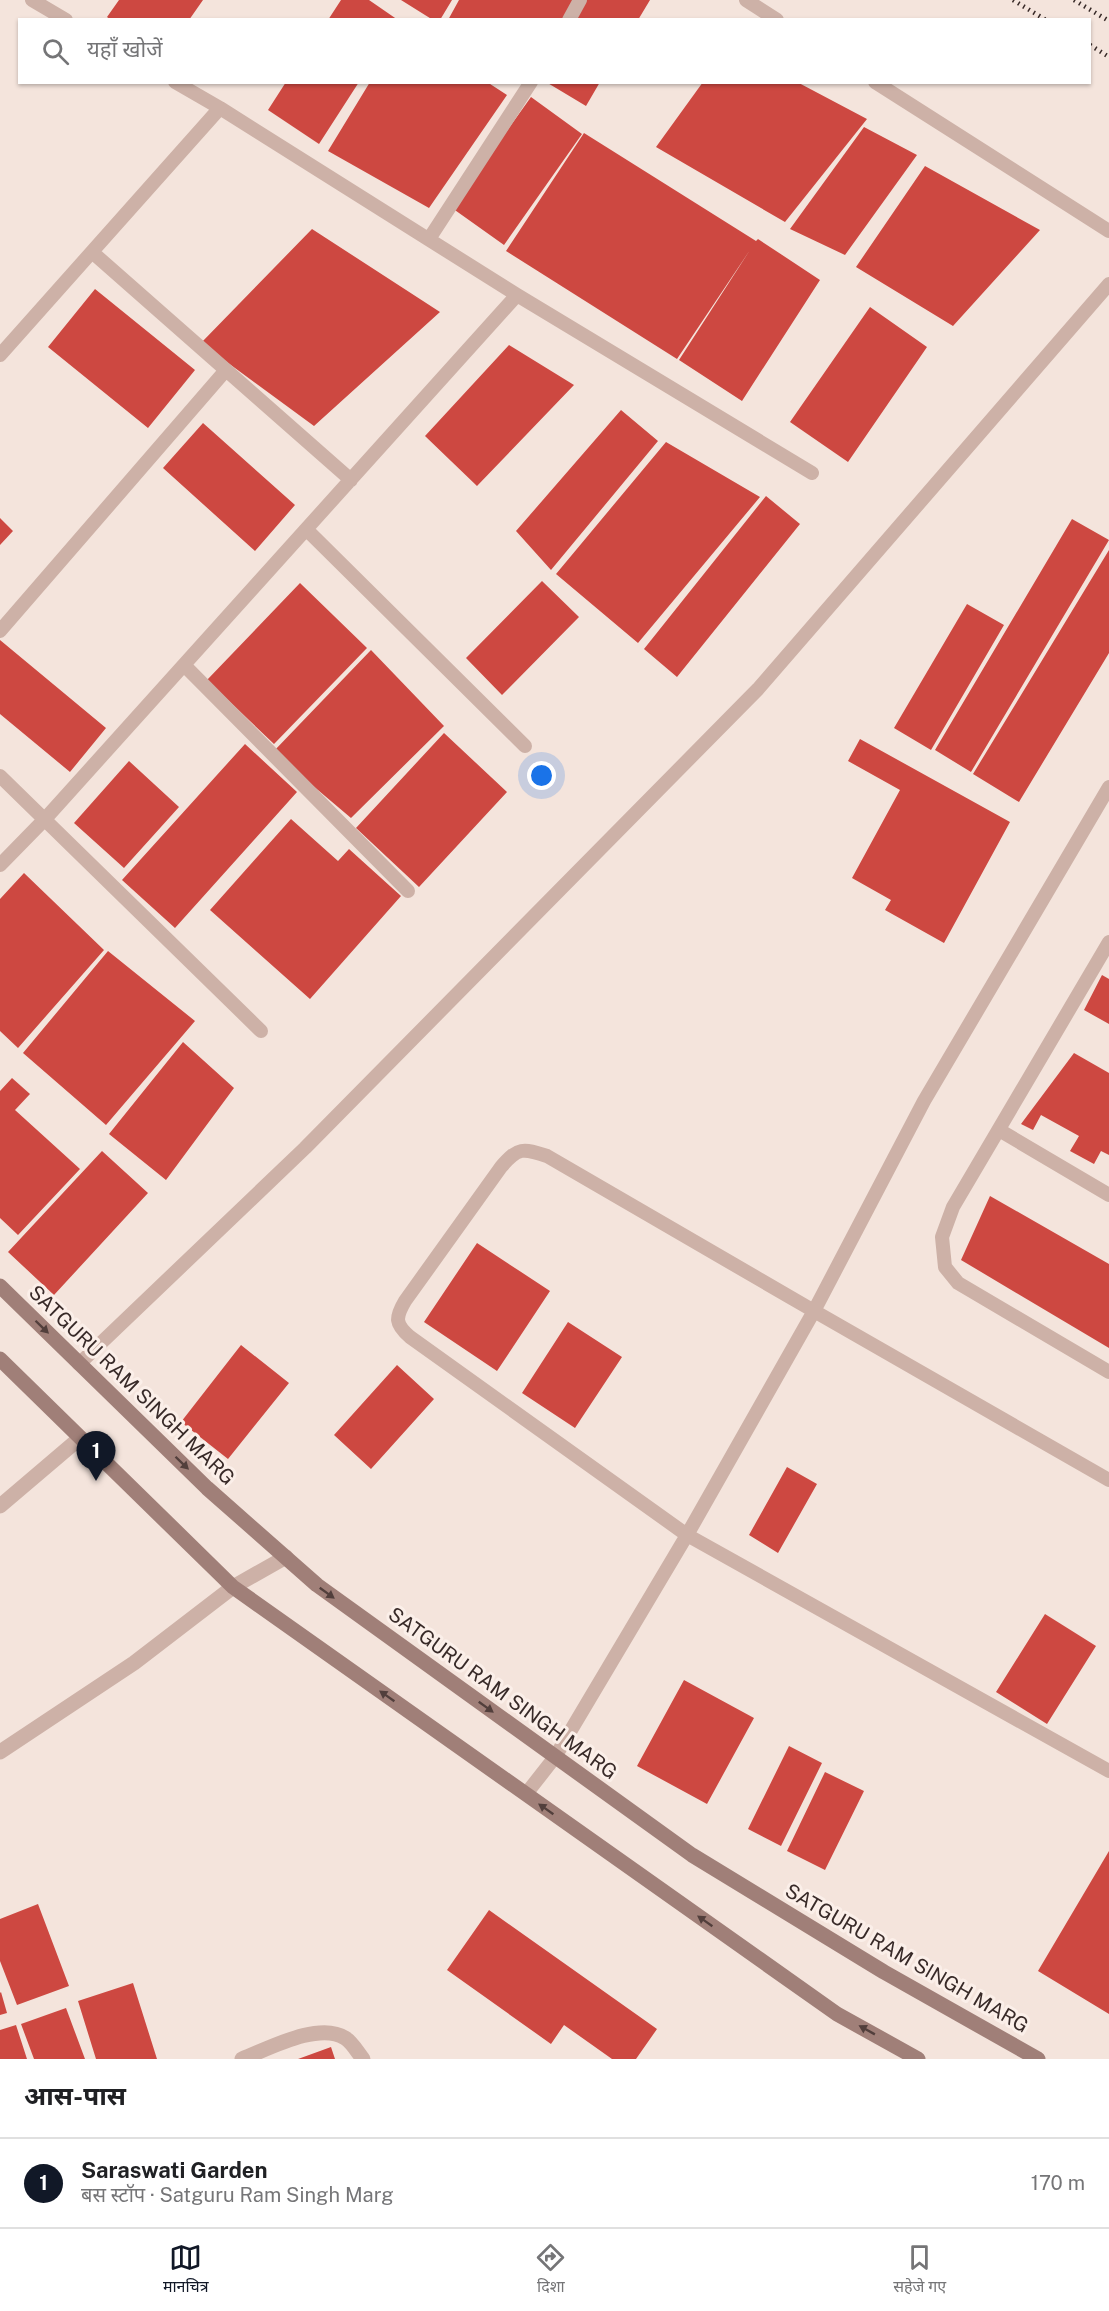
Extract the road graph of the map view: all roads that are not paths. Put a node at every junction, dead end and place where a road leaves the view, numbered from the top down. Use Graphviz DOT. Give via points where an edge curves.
graph roads {
  1 [pos="32,0"];
  2 [pos="580,0"];
  3 [pos="746,0"];
  4 [pos="63,18"];
  5 [pos="570,18"];
  6 [pos="774,18"];
  7 [pos="179,84"];
  8 [pos="530,84"];
  9 [pos="878,84"];
  10 [pos="220,108"];
  11 [pos="1109,231"];
  12 [pos="429,239"];
  13 [pos="92,252"];
  14 [pos="1109,284"];
  15 [pos="517,295"];
  16 [pos="0,355"];
  17 [pos="226,370"];
  18 [pos="812,473"];
  19 [pos="351,480"];
  20 [pos="307,530"];
  21 [pos="0,631"];
  22 [pos="184,665"];
  23 [pos="525,746"];
  24 [pos="0,776"];
  25 [pos="1109,788"];
  26 [pos="45,819"];
  27 [pos="0,865"];
  28 [pos="408,891"];
  29 [pos="1109,942"];
  30 [pos="261,1031"];
  31 [pos="999,1130"];
  32 [pos="1109,1195"];
  33 [pos="0,1286"];
  34 [pos="814,1311"];
  35 [pos="0,1359"];
  36 [pos="80,1364"];
  37 [pos="1109,1372"];
  38 [pos="80,1438"];
  39 [pos="1109,1480"];
  40 [pos="0,1506"];
  41 [pos="687,1535"];
  42 [pos="286,1557"];
  43 [pos="233,1587"];
  44 [pos="0,1752"];
  45 [pos="555,1757"];
  46 [pos="1109,1771"];
  47 [pos="526,1794"];
  48 [pos="242,2059"];
  49 [pos="363,2059"];
  50 [pos="918,2059"];
  51 [pos="1038,2059"];
  1 -- 4 [label="lane"];
  2 -- 5 [label="lane"];
  3 -- 6 [label="lane"];
  7 -- 10 [label="lane"];
  8 -- 12 [label="lane"];
  9 -- 11 [label="lane"];
  10 -- 12 [label="lane"];
  10 -- 13 [label="lane"];
  12 -- 15 [label="lane"];
  13 -- 16 [label="lane"];
  13 -- 17 [label="lane"];
  14 -- 36 [label="lane" via="758,689 305,1148"];
  15 -- 18 [label="lane"];
  15 -- 19 [label="lane"];
  17 -- 19 [label="lane"];
  17 -- 21 [label="lane"];
  19 -- 20 [label="lane"];
  20 -- 22 [label="lane"];
  20 -- 23 [label="lane"];
  22 -- 26 [label="lane"];
  22 -- 28 [label="lane"];
  24 -- 26 [label="lane"];
  25 -- 34 [label="lane" via="924,1101"];
  26 -- 27 [label="lane"];
  26 -- 30 [label="lane"];
  29 -- 31 [label="lane"];
  31 -- 32 [label="lane"];
  31 -- 37 [label="lane" via="953,1207 942,1237 945,1267 958,1283"];
  33 -- 36 [label="main road, SATGURU RAM SINGH MARG, one-way"];
  34 -- 39 [label="lane"];
  34 -- 41 [label="lane"];
  34 -- 41 [label="lane" via="547,1156 527,1149 512,1153 397,1314 400,1328 410,1337"];
  35 -- 38 [label="main road"];
  36 -- 42 [label="main road, SATGURU RAM SINGH MARG, one-way" via="207,1488"];
  38 -- 40 [label="street"];
  38 -- 43 [label="main road"];
  41 -- 45 [label="lane"];
  41 -- 46 [label="lane"];
  42 -- 43 [label="street"];
  42 -- 45 [label="main road, SATGURU RAM SINGH MARG, one-way" via="316,1585"];
  43 -- 44 [label="street" via="134,1663"];
  47 -- 43 [label="main road, one-way"];
  45 -- 47 [label="lane"];
  45 -- 51 [label="main road, SATGURU RAM SINGH MARG" via="692,1855 884,1972"];
  50 -- 47 [label="main road, one-way" via="837,2014"];
  48 -- 49 [label="street" via="312,2032 345,2038"];
}
